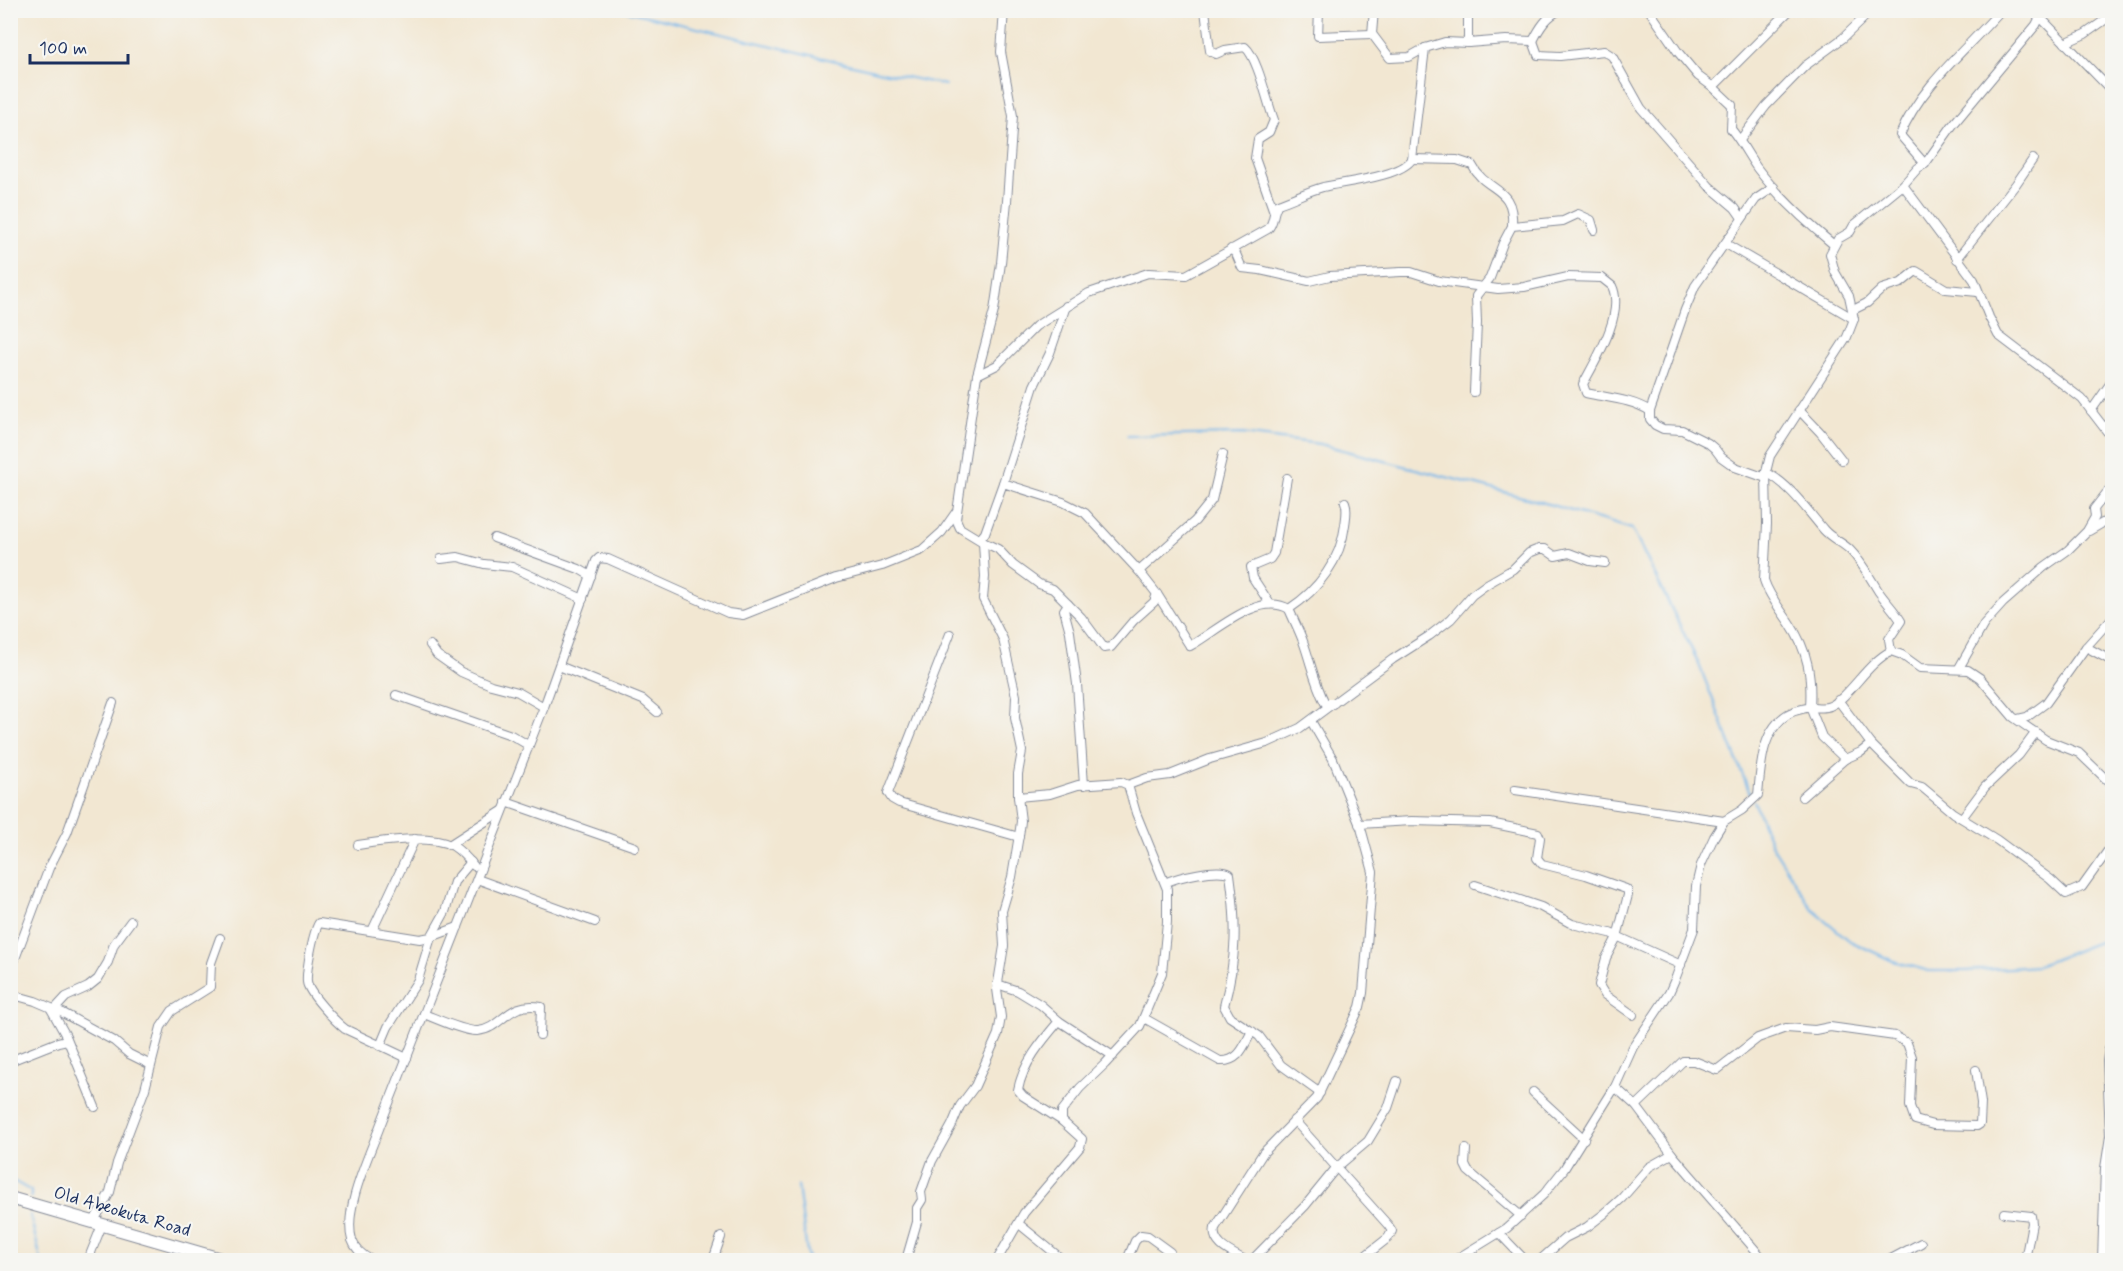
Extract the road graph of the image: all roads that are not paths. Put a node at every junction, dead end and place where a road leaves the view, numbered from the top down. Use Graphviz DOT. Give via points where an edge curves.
graph roads {
  1 [pos="1004,10"];
  2 [pos="1206,10"];
  3 [pos="1319,10"];
  4 [pos="1374,10"];
  5 [pos="1468,10"];
  6 [pos="1561,10"];
  7 [pos="1648,10"];
  8 [pos="1790,10"];
  9 [pos="1872,10"];
  10 [pos="2001,10"];
  11 [pos="2040,13"];
  12 [pos="2112,15"];
  13 [pos="1372,34"];
  14 [pos="1533,41"];
  15 [pos="1468,43"];
  16 [pos="2066,43"];
  17 [pos="1425,48"];
  18 [pos="1713,87"];
  19 [pos="2112,91"];
  20 [pos="1740,140"];
  21 [pos="1412,159"];
  22 [pos="2033,159"];
  23 [pos="1925,164"];
  24 [pos="1903,185"];
  25 [pos="1774,187"];
  26 [pos="1274,212"];
  27 [pos="1742,218"];
  28 [pos="1512,226"];
  29 [pos="1594,230"];
  30 [pos="1726,244"];
  31 [pos="1834,245"];
  32 [pos="1231,249"];
  33 [pos="1957,259"];
  34 [pos="1480,288"];
  35 [pos="1978,292"];
  36 [pos="1066,306"];
  37 [pos="1854,314"];
  38 [pos="977,375"];
  39 [pos="2112,381"];
  40 [pos="1474,392"];
  41 [pos="1799,410"];
  42 [pos="1650,411"];
  43 [pos="2091,411"];
  44 [pos="2112,438"];
  45 [pos="1223,454"];
  46 [pos="1842,460"];
  47 [pos="1766,475"];
  48 [pos="1287,478"];
  49 [pos="1003,483"];
  50 [pos="2112,486"];
  51 [pos="1345,502"];
  52 [pos="2112,511"];
  53 [pos="956,512"];
  54 [pos="2082,537"];
  55 [pos="494,538"];
  56 [pos="982,540"];
  57 [pos="441,559"];
  58 [pos="1605,563"];
  59 [pos="1139,571"];
  60 [pos="591,576"];
  61 [pos="1157,594"];
  62 [pos="583,599"];
  63 [pos="1068,604"];
  64 [pos="1270,604"];
  65 [pos="1289,609"];
  66 [pos="2112,618"];
  67 [pos="950,634"];
  68 [pos="430,645"];
  69 [pos="2086,648"];
  70 [pos="1891,651"];
  71 [pos="2112,661"];
  72 [pos="559,666"];
  73 [pos="1959,668"];
  74 [pos="396,695"];
  75 [pos="1838,700"];
  76 [pos="113,703"];
  77 [pos="1334,703"];
  78 [pos="544,707"];
  79 [pos="1810,708"];
  80 [pos="657,712"];
  81 [pos="2018,719"];
  82 [pos="1311,722"];
  83 [pos="2036,732"];
  84 [pos="528,744"];
  85 [pos="1871,744"];
  86 [pos="1845,759"];
  87 [pos="2112,784"];
  88 [pos="1084,785"];
  89 [pos="1128,785"];
  90 [pos="1515,790"];
  91 [pos="1018,797"];
  92 [pos="1802,797"];
  93 [pos="505,806"];
  94 [pos="1962,818"];
  95 [pos="1724,821"];
  96 [pos="1359,824"];
  97 [pos="1019,837"];
  98 [pos="415,839"];
  99 [pos="449,844"];
  100 [pos="357,845"];
  101 [pos="2112,845"];
  102 [pos="635,847"];
  103 [pos="471,862"];
  104 [pos="478,875"];
  105 [pos="1165,883"];
  106 [pos="1475,885"];
  107 [pos="131,921"];
  108 [pos="595,922"];
  109 [pos="458,927"];
  110 [pos="372,931"];
  111 [pos="431,937"];
  112 [pos="1617,937"];
  113 [pos="220,938"];
  114 [pos="1681,965"];
  115 [pos="10,972"];
  116 [pos="997,984"];
  117 [pos="10,994"];
  118 [pos="53,1009"];
  119 [pos="424,1014"];
  120 [pos="1633,1015"];
  121 [pos="1144,1018"];
  122 [pos="1059,1021"];
  123 [pos="1252,1030"];
  124 [pos="540,1035"];
  125 [pos="67,1040"];
  126 [pos="2112,1045"];
  127 [pos="380,1046"];
  128 [pos="1113,1056"];
  129 [pos="407,1058"];
  130 [pos="10,1061"];
  131 [pos="151,1065"];
  132 [pos="1976,1070"];
  133 [pos="1397,1080"];
  134 [pos="1615,1087"];
  135 [pos="1533,1092"];
  136 [pos="1320,1093"];
  137 [pos="1636,1106"];
  138 [pos="95,1107"];
  139 [pos="1294,1120"];
  140 [pos="1062,1121"];
  141 [pos="1584,1138"];
  142 [pos="1466,1149"];
  143 [pos="1672,1154"];
  144 [pos="1336,1168"];
  145 [pos="10,1198"];
  146 [pos="2004,1213"];
  147 [pos="1521,1216"];
  148 [pos="97,1224"];
  149 [pos="1019,1224"];
  150 [pos="1499,1233"];
  151 [pos="721,1237"];
  152 [pos="1921,1243"];
  153 [pos="1170,1252"];
  154 [pos="96,1260"];
  155 [pos="224,1260"];
  156 [pos="371,1260"];
  157 [pos="713,1260"];
  158 [pos="906,1260"];
  159 [pos="997,1260"];
  160 [pos="1063,1260"];
  161 [pos="1127,1260"];
  162 [pos="1245,1260"];
  163 [pos="1252,1260"];
  164 [pos="1360,1260"];
  165 [pos="1455,1260"];
  166 [pos="1525,1260"];
  167 [pos="1540,1260"];
  168 [pos="1764,1260"];
  169 [pos="1889,1260"];
  170 [pos="2025,1260"];
  171 [pos="2102,1260"];
  1 -- 38 [label="street" via="1001,52 1013,116 1010,170 997,292"];
  2 -- 26 [label="street" via="1210,51 1216,54 1245,47 1256,66 1274,120 1269,132 1258,139 1256,158"];
  3 -- 13 [label="street" via="1318,36"];
  4 -- 13 [label="street"];
  5 -- 15 [label="street"];
  6 -- 14 [label="street" via="1541,24"];
  7 -- 18 [label="street" via="1698,76"];
  8 -- 18 [label="street"];
  9 -- 20 [label="street" via="1805,66"];
  10 -- 23 [label="street" via="1929,86 1906,121 1900,135"];
  11 -- 16 [label="street"];
  11 -- 23 [label="street" via="2036,25"];
  12 -- 16 [label="street"];
  13 -- 17 [label="street" via="1390,58 1409,57"];
  14 -- 15 [label="street"];
  14 -- 27 [label="street" via="1538,55 1604,51 1612,56 1641,108"];
  15 -- 17 [label="street" via="1445,42"];
  16 -- 19 [label="street"];
  17 -- 21 [label="street"];
  18 -- 20 [label="street" via="1732,105 1731,129"];
  20 -- 25 [label="street"];
  21 -- 26 [label="street" via="1395,171 1323,188 1278,204"];
  21 -- 28 [label="street" via="1457,160 1472,165 1510,202"];
  22 -- 33 [label="street"];
  23 -- 24 [label="street"];
  24 -- 31 [label="street"];
  24 -- 33 [label="street"];
  25 -- 27 [label="street" via="1756,199"];
  25 -- 31 [label="street"];
  26 -- 32 [label="street" via="1268,229"];
  27 -- 30 [label="street"];
  28 -- 29 [label="street" via="1563,221 1578,214 1591,220"];
  28 -- 34 [label="street" via="1490,278"];
  30 -- 37 [label="street"];
  30 -- 42 [label="street" via="1695,286"];
  31 -- 37 [label="street" via="1830,260"];
  32 -- 34 [label="street" via="1242,268 1302,280 1411,272"];
  32 -- 36 [label="street" via="1186,275 1148,273 1106,286"];
  33 -- 35 [label="street" via="1974,280"];
  34 -- 40 [label="street" via="1476,296"];
  34 -- 42 [label="street" via="1524,287 1568,277 1602,278 1609,283 1614,290 1615,312 1584,389"];
  35 -- 37 [label="street" via="1946,289 1916,271 1901,283 1882,289"];
  35 -- 43 [label="street" via="1998,335 2059,380"];
  36 -- 38 [label="street"];
  36 -- 49 [label="street"];
  37 -- 41 [label="street" via="1847,337"];
  38 -- 53 [label="street"];
  39 -- 43 [label="street"];
  41 -- 46 [label="street"];
  41 -- 47 [label="street" via="1775,446"];
  42 -- 47 [label="street" via="1655,425 1682,430 1708,443 1735,467"];
  43 -- 44 [label="street"];
  45 -- 59 [label="street" via="1212,500 1195,521"];
  47 -- 70 [label="street" via="1791,490 1831,537 1848,548 1897,614 1901,621 1889,639"];
  47 -- 79 [label="street" via="1764,580 1792,627 1810,670"];
  48 -- 64 [label="street" via="1275,553 1251,567 1253,578"];
  49 -- 56 [label="street"];
  49 -- 59 [label="street" via="1085,513"];
  50 -- 54 [label="street" via="2094,509 2092,525"];
  51 -- 65 [label="street" via="1338,556 1311,592"];
  52 -- 54 [label="street" via="2106,521"];
  53 -- 56 [label="street" via="960,528"];
  53 -- 60 [label="street" via="922,550 836,578 743,615 728,613 608,559 596,561"];
  54 -- 73 [label="street" via="2002,603 1984,624"];
  55 -- 60 [label="street"];
  56 -- 63 [label="street" via="1039,584 1053,589"];
  56 -- 91 [label="street" via="983,599 1003,639 1016,696 1022,751"];
  57 -- 62 [label="street" via="458,557 512,567"];
  58 -- 77 [label="street" via="1569,553 1555,556 1545,549 1534,550 1513,569 1472,595 1429,636"];
  59 -- 61 [label="street"];
  60 -- 62 [label="street"];
  61 -- 63 [label="street" via="1154,602 1111,646 1104,648"];
  61 -- 64 [label="street" via="1190,646 1250,610"];
  62 -- 72 [label="street"];
  63 -- 88 [label="street" via="1064,609 1077,684"];
  64 -- 65 [label="street"];
  65 -- 77 [label="street" via="1325,703"];
  66 -- 69 [label="street"];
  67 -- 97 [label="street" via="888,793 899,803"];
  68 -- 78 [label="street" via="461,672 518,692"];
  69 -- 71 [label="street"];
  69 -- 81 [label="street" via="2046,703"];
  70 -- 73 [label="street" via="1920,668"];
  70 -- 75 [label="street" via="1872,663"];
  72 -- 78 [label="street"];
  72 -- 80 [label="street" via="643,700"];
  73 -- 81 [label="street" via="1980,678"];
  74 -- 84 [label="street"];
  75 -- 79 [label="street" via="1831,706"];
  75 -- 85 [label="street"];
  76 -- 115 [label="street" via="67,833 49,868"];
  77 -- 82 [label="street"];
  78 -- 84 [label="street"];
  79 -- 86 [label="street" via="1822,737"];
  79 -- 95 [label="street" via="1789,712 1770,731 1758,795"];
  81 -- 83 [label="street"];
  82 -- 89 [label="street" via="1267,743"];
  82 -- 96 [label="street" via="1333,759"];
  83 -- 87 [label="street" via="2079,753"];
  83 -- 94 [label="street"];
  84 -- 93 [label="street"];
  85 -- 86 [label="street"];
  85 -- 94 [label="street" via="1911,783"];
  86 -- 92 [label="street"];
  88 -- 89 [label="street"];
  88 -- 91 [label="street"];
  89 -- 105 [label="street"];
  90 -- 95 [label="street"];
  91 -- 97 [label="street"];
  93 -- 99 [label="street"];
  93 -- 102 [label="street"];
  93 -- 104 [label="street"];
  94 -- 101 [label="street" via="2066,894 2082,886"];
  95 -- 114 [label="street" via="1701,865 1694,929"];
  96 -- 112 [label="street" via="1490,823 1539,832 1538,858 1542,864 1628,891"];
  96 -- 136 [label="street" via="1373,872 1363,993"];
  97 -- 116 [label="street" via="1002,911 1004,946"];
  98 -- 99 [label="street"];
  98 -- 100 [label="street"];
  98 -- 110 [label="street"];
  99 -- 103 [label="street"];
  103 -- 104 [label="street"];
  103 -- 111 [label="street" via="454,882 445,912"];
  104 -- 108 [label="street"];
  104 -- 109 [label="street"];
  105 -- 121 [label="street" via="1165,957"];
  105 -- 123 [label="street" via="1213,872 1230,874 1236,933 1224,1006 1230,1017"];
  106 -- 112 [label="street" via="1541,907 1572,924"];
  107 -- 118 [label="street" via="114,944 98,979"];
  109 -- 111 [label="street"];
  109 -- 119 [label="street"];
  110 -- 111 [label="street" via="420,939"];
  110 -- 127 [label="street" via="317,924 307,982 339,1024"];
  111 -- 127 [label="street" via="418,980"];
  112 -- 114 [label="street"];
  112 -- 120 [label="street" via="1599,985 1605,995"];
  113 -- 131 [label="street" via="211,963 212,985 172,1011 165,1020"];
  114 -- 134 [label="street" via="1669,993 1632,1047"];
  116 -- 122 [label="street" via="1018,991"];
  116 -- 158 [label="street" via="1001,1017 998,1034 975,1086 960,1106 932,1161"];
  117 -- 118 [label="street"];
  118 -- 125 [label="street"];
  118 -- 131 [label="street"];
  119 -- 124 [label="street" via="476,1032 489,1029 503,1016 528,1004 541,1007"];
  119 -- 129 [label="street"];
  121 -- 123 [label="street" via="1220,1061 1237,1057"];
  121 -- 128 [label="street"];
  122 -- 128 [label="street"];
  122 -- 140 [label="street" via="1036,1050 1018,1090"];
  123 -- 136 [label="street" via="1281,1065"];
  125 -- 130 [label="street"];
  125 -- 138 [label="street"];
  126 -- 171 [label="street" via="2107,1061 2110,1136"];
  127 -- 129 [label="street"];
  128 -- 140 [label="street" via="1080,1088 1062,1111"];
  129 -- 156 [label="street" via="351,1213 354,1245"];
  131 -- 148 [label="street"];
  132 -- 137 [label="street" via="1980,1124 1918,1122 1910,1106 1912,1057 1901,1038 1851,1028 1791,1027 1758,1038 1717,1070 1683,1061"];
  133 -- 144 [label="street" via="1376,1130"];
  134 -- 137 [label="street"];
  134 -- 141 [label="street"];
  135 -- 141 [label="street"];
  136 -- 139 [label="street"];
  137 -- 143 [label="street"];
  139 -- 144 [label="street"];
  139 -- 162 [label="street" via="1263,1153 1215,1228 1217,1242"];
  140 -- 149 [label="street" via="1082,1138 1080,1147"];
  141 -- 147 [label="street" via="1551,1186"];
  142 -- 147 [label="street" via="1468,1171"];
  143 -- 167 [label="street" via="1649,1167 1604,1214 1565,1238"];
  143 -- 168 [label="street"];
  144 -- 163 [label="street"];
  144 -- 164 [label="street" via="1392,1231"];
  145 -- 148 [label="highway, Old Abeokuta Road"];
  146 -- 170 [label="street" via="2031,1216"];
  147 -- 150 [label="street"];
  148 -- 154 [label="street" via="90,1255"];
  148 -- 155 [label="highway, Old Abeokuta Road"];
  149 -- 159 [label="street"];
  149 -- 160 [label="street"];
  150 -- 165 [label="street"];
  150 -- 166 [label="street"];
  151 -- 157 [label="street"];
  152 -- 169 [label="street"];
  153 -- 161 [label="street" via="1141,1235"];
}
